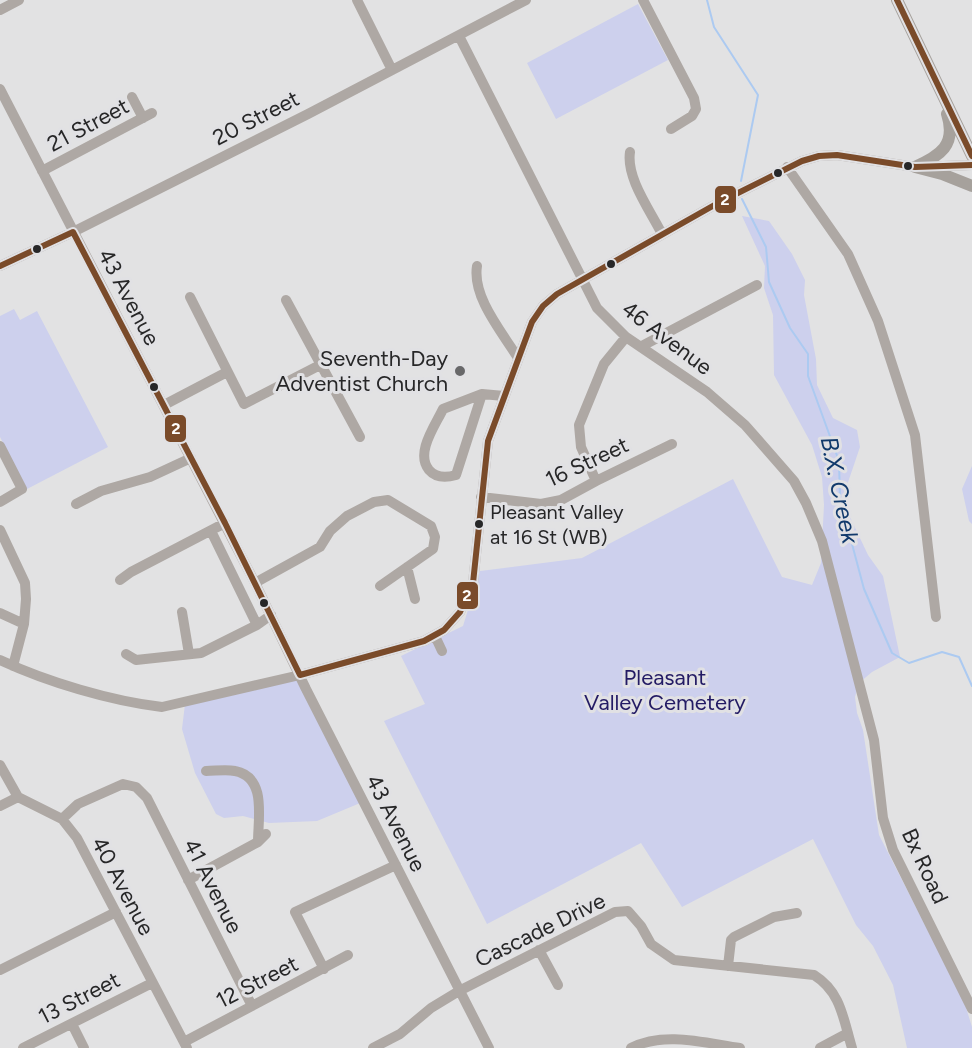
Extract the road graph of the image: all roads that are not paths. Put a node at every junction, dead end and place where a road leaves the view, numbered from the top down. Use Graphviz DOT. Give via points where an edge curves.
graph roads {
  1 [pos="19,0"];
  2 [pos="357,0"];
  3 [pos="526,0"];
  4 [pos="643,0"];
  5 [pos="897,0"];
  6 [pos="0,10"];
  7 [pos="459,36"];
  8 [pos="392,70"];
  9 [pos="938,87"];
  10 [pos="0,89"];
  11 [pos="132,98"];
  12 [pos="671,129"];
  13 [pos="630,152"];
  14 [pos="972,156"];
  15 [pos="972,165"];
  16 [pos="787,167"];
  17 [pos="915,167"];
  18 [pos="42,171"];
  19 [pos="972,186"];
  20 [pos="73,232"];
  21 [pos="662,234"];
  22 [pos="0,266"];
  23 [pos="477,266"];
  24 [pos="584,278"];
  25 [pos="757,285"];
  26 [pos="190,297"];
  27 [pos="286,300"];
  28 [pos="627,337"];
  29 [pos="642,346"];
  30 [pos="518,358"];
  31 [pos="320,365"];
  32 [pos="227,372"];
  33 [pos="482,394"];
  34 [pos="504,396"];
  35 [pos="164,405"];
  36 [pos="360,437"];
  37 [pos="672,444"];
  38 [pos="0,446"];
  39 [pos="191,458"];
  40 [pos="596,481"];
  41 [pos="481,497"];
  42 [pos="0,502"];
  43 [pos="76,504"];
  44 [pos="225,523"];
  45 [pos="0,530"];
  46 [pos="211,531"];
  47 [pos="407,567"];
  48 [pos="120,580"];
  49 [pos="255,583"];
  50 [pos="380,586"];
  51 [pos="415,599"];
  52 [pos="182,612"];
  53 [pos="0,613"];
  54 [pos="271,615"];
  55 [pos="936,617"];
  56 [pos="24,624"];
  57 [pos="256,625"];
  58 [pos="435,636"];
  59 [pos="442,651"];
  60 [pos="126,654"];
  61 [pos="189,654"];
  62 [pos="0,660"];
  63 [pos="853,661"];
  64 [pos="13,666"];
  65 [pos="300,675"];
  66 [pos="0,765"];
  67 [pos="206,771"];
  68 [pos="18,797"];
  69 [pos="0,806"];
  70 [pos="62,819"];
  71 [pos="396,866"];
  72 [pos="188,880"];
  73 [pos="116,912"];
  74 [pos="797,913"];
  75 [pos="539,950"];
  76 [pos="348,955"];
  77 [pos="728,966"];
  78 [pos="324,969"];
  79 [pos="0,970"];
  80 [pos="152,983"];
  81 [pos="558,985"];
  82 [pos="459,991"];
  83 [pos="252,1006"];
  84 [pos="972,1009"];
  85 [pos="72,1024"];
  86 [pos="848,1033"];
  87 [pos="185,1045"];
  88 [pos="23,1048"];
  89 [pos="84,1048"];
  90 [pos="374,1048"];
  91 [pos="489,1048"];
  92 [pos="631,1048"];
  93 [pos="740,1048"];
  94 [pos="820,1048"];
  95 [pos="852,1048"];
  1 -- 6 [label="street"];
  2 -- 8 [label="street"];
  3 -- 7 [label="street, 20 Street"];
  4 -- 12 [label="street" via="694,98 696,109 692,116"];
  5 -- 9 [label="main road"];
  7 -- 8 [label="street, 20 Street"];
  7 -- 24 [label="street, 46 Avenue"];
  8 -- 20 [label="street, 20 Street"];
  9 -- 14 [label="main road"];
  9 -- 17 [label="main road" via="950,122 948,140 935,159"];
  10 -- 18 [label="street, 43 Avenue"];
  11 -- 18 [label="street, 21 Street" via="147,116"];
  13 -- 21 [label="street" via="628,164 632,175"];
  15 -- 17 [label="street"];
  16 -- 17 [label="street" via="819,156 837,155"];
  16 -- 21 [label="street"];
  16 -- 55 [label="street" via="848,254 878,321 915,435"];
  17 -- 19 [label="main road"];
  18 -- 20 [label="street, 43 Avenue"];
  20 -- 22 [label="street, 20 Street"];
  20 -- 35 [label="street, 43 Avenue"];
  21 -- 24 [label="street"];
  23 -- 30 [label="street" via="478,292"];
  24 -- 28 [label="street, 46 Avenue" via="597,308"];
  24 -- 30 [label="street" via="543,306"];
  25 -- 29 [label="street"];
  26 -- 32 [label="street"];
  27 -- 31 [label="street"];
  28 -- 29 [label="street, 46 Avenue"];
  28 -- 40 [label="street" via="604,364 579,425 581,447"];
  29 -- 63 [label="street, 46 Avenue" via="746,424 794,481 822,541"];
  30 -- 34 [label="street"];
  31 -- 32 [label="street" via="244,404"];
  31 -- 36 [label="street"];
  32 -- 35 [label="street"];
  33 -- 33 [label="street" via="443,409 423,451 425,465 432,474 446,478 456,475"];
  33 -- 34 [label="street"];
  34 -- 41 [label="street" via="488,441"];
  35 -- 39 [label="street, 43 Avenue"];
  37 -- 40 [label="street, 16 Street"];
  38 -- 42 [label="street" via="22,489"];
  39 -- 43 [label="street"];
  39 -- 44 [label="street, 43 Avenue"];
  40 -- 41 [label="street, 16 Street" via="561,500 541,504"];
  41 -- 58 [label="street" via="473,582 460,612"];
  44 -- 46 [label="street"];
  44 -- 49 [label="street, 43 Avenue"];
  45 -- 56 [label="street" via="25,583"];
  46 -- 48 [label="street"];
  46 -- 57 [label="street"];
  47 -- 49 [label="street" via="433,549 435,537 431,526 388,500 374,502 347,516 320,547"];
  47 -- 50 [label="street"];
  47 -- 51 [label="street"];
  49 -- 54 [label="street, 43 Avenue"];
  52 -- 61 [label="street"];
  53 -- 56 [label="street"];
  54 -- 57 [label="street"];
  54 -- 65 [label="street, 43 Avenue"];
  56 -- 64 [label="street"];
  57 -- 61 [label="street" via="201,653"];
  58 -- 59 [label="street"];
  58 -- 65 [label="street"];
  60 -- 61 [label="street" via="136,660"];
  62 -- 64 [label="street"];
  63 -- 84 [label="street, Bx Road" via="874,740 883,818 893,850"];
  64 -- 65 [label="street" via="60,684 162,707"];
  65 -- 71 [label="street, 43 Avenue"];
  66 -- 68 [label="street"];
  67 -- 72 [label="street" via="234,771 247,775 256,785 262,838"];
  68 -- 69 [label="street"];
  68 -- 70 [label="street, 40 Avenue"];
  70 -- 72 [label="street, 41 Avenue" via="78,804 123,784 136,787 147,798"];
  70 -- 73 [label="street, 40 Avenue" via="77,838"];
  71 -- 78 [label="street" via="295,912"];
  71 -- 82 [label="street, 43 Avenue"];
  72 -- 83 [label="street, 41 Avenue"];
  73 -- 79 [label="street"];
  73 -- 80 [label="street, 40 Avenue"];
  74 -- 77 [label="street" via="774,917 734,937"];
  75 -- 77 [label="street, Cascade Drive" via="615,912 628,911 651,944 674,960"];
  75 -- 81 [label="street"];
  75 -- 82 [label="street, Cascade Drive"];
  76 -- 78 [label="street, 12 Street"];
  77 -- 86 [label="street, Cascade Drive" via="814,975 827,983 837,999"];
  78 -- 83 [label="street, 12 Street"];
  80 -- 85 [label="street, 13 Street"];
  80 -- 87 [label="street, 40 Avenue"];
  82 -- 90 [label="street, Cascade Drive"];
  82 -- 91 [label="street, 43 Avenue"];
  83 -- 87 [label="street, 12 Street"];
  85 -- 88 [label="street, 13 Street"];
  85 -- 89 [label="street"];
  86 -- 94 [label="street"];
  86 -- 95 [label="street, Cascade Drive"];
  92 -- 93 [label="street" via="642,1042 673,1038"];
}
